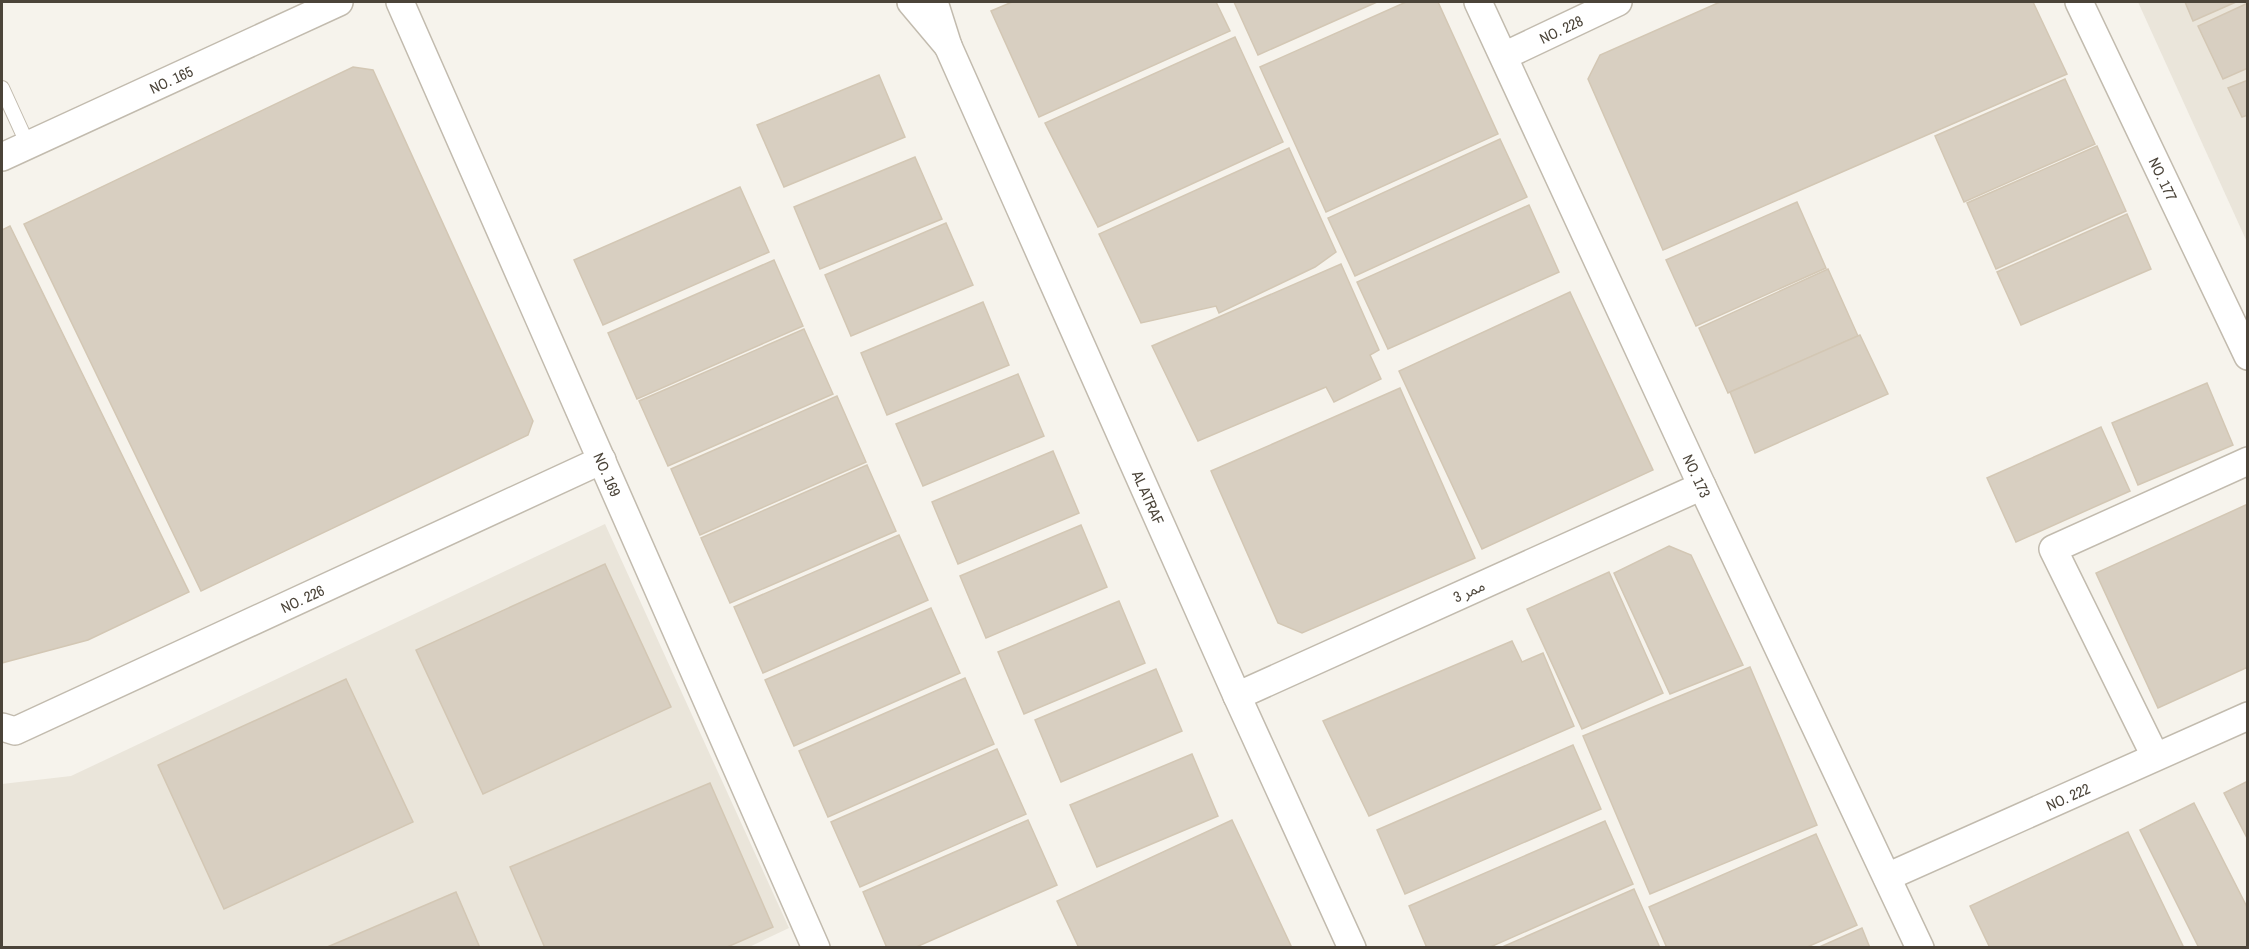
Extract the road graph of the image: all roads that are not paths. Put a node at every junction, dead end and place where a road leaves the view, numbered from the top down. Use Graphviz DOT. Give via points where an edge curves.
graph roads {
  1 [pos="339,2"];
  2 [pos="400,2"];
  3 [pos="911,2"];
  4 [pos="934,2"];
  5 [pos="1478,2"];
  6 [pos="1618,2"];
  7 [pos="2079,2"];
  8 [pos="948,46"];
  9 [pos="1504,56"];
  10 [pos="2,88"];
  11 [pos="28,145"];
  12 [pos="2,157"];
  13 [pos="2247,356"];
  14 [pos="602,460"];
  15 [pos="2247,461"];
  16 [pos="1702,486"];
  17 [pos="1237,696"];
  18 [pos="2247,716"];
  19 [pos="2,727"];
  20 [pos="2156,756"];
  21 [pos="1887,877"];
  22 [pos="816,948"];
  23 [pos="1352,948"];
  24 [pos="1920,948"];
  1 -- 11 [label="street, NO. 165"];
  2 -- 14 [label="street, NO. 169"];
  3 -- 8 [label="street"];
  4 -- 8 [label="street"];
  5 -- 9 [label="street, NO. 173"];
  6 -- 9 [label="street, NO. 228"];
  7 -- 13 [label="street, NO. 177"];
  8 -- 17 [label="street, AL ATRAF"];
  9 -- 16 [label="street, NO. 173"];
  10 -- 11 [label="lane"];
  11 -- 12 [label="street, NO. 165"];
  14 -- 19 [label="street, NO. 226" via="15,731"];
  14 -- 22 [label="street, NO. 169"];
  15 -- 20 [label="street" via="2053,549"];
  16 -- 17 [label="street, ممر 3"];
  16 -- 21 [label="street, NO. 173"];
  17 -- 23 [label="street, AL ATRAF"];
  18 -- 20 [label="street, NO. 222"];
  20 -- 21 [label="street, NO. 222"];
  21 -- 24 [label="street, NO. 173"];
}
